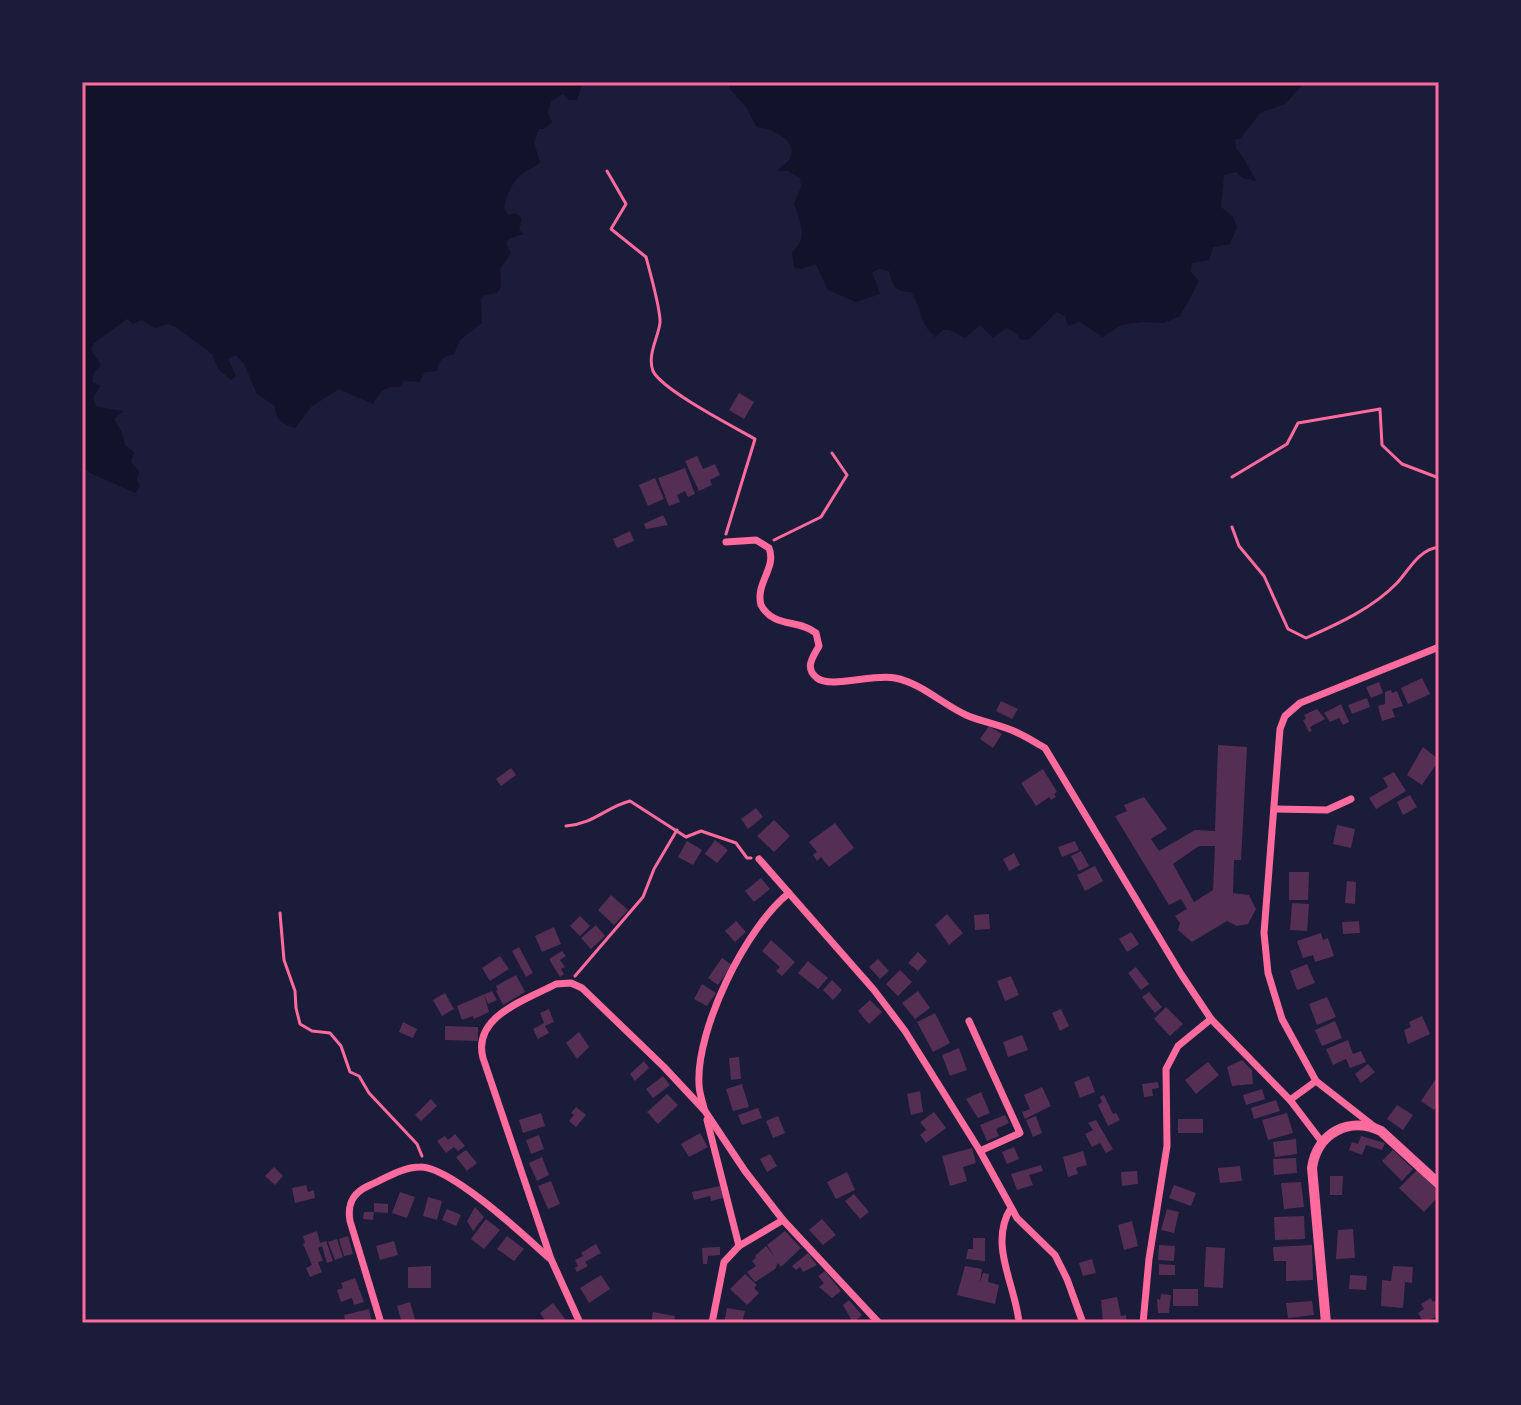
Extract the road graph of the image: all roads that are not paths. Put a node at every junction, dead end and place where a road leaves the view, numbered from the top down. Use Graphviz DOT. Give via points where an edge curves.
graph roads {
  1 [pos="726,542"];
  2 [pos="1439,647"];
  3 [pos="1351,799"];
  4 [pos="1275,809"];
  5 [pos="759,859"];
  6 [pos="789,893"];
  7 [pos="1211,1019"];
  8 [pos="969,1021"];
  9 [pos="1316,1081"];
  10 [pos="1290,1100"];
  11 [pos="705,1111"];
  12 [pos="1381,1131"];
  13 [pos="1322,1142"];
  14 [pos="980,1151"];
  15 [pos="1439,1184"];
  16 [pos="1011,1208"];
  17 [pos="783,1220"];
  18 [pos="739,1246"];
  19 [pos="551,1259"];
  20 [pos="381,1323"];
  21 [pos="580,1323"];
  22 [pos="712,1323"];
  23 [pos="879,1323"];
  24 [pos="1019,1323"];
  25 [pos="1083,1323"];
  26 [pos="1143,1323"];
  27 [pos="1326,1323"];
  1 -- 7 [label="street" via="765,544 772,558 760,587 761,605 774,619 816,633 819,646 810,666 819,680 903,680 1045,748"];
  2 -- 4 [label="street" via="1289,710 1280,729"];
  3 -- 4 [label="street" via="1327,810"];
  4 -- 9 [label="street" via="1264,952 1282,1019"];
  5 -- 6 [label="street"];
  6 -- 11 [label="street" via="753,933 710,1018 699,1085"];
  6 -- 14 [label="street" via="890,1010"];
  7 -- 10 [label="street"];
  7 -- 26 [label="street" via="1178,1046 1166,1069 1167,1146"];
  8 -- 14 [label="street" via="1020,1133"];
  9 -- 10 [label="street"];
  9 -- 12 [label="street"];
  10 -- 13 [label="street"];
  11 -- 17 [label="street"];
  11 -- 18 [label="street"];
  11 -- 19 [label="street" via="571,983 556,984 495,1018 481,1045"];
  12 -- 13 [label="main road" via="1352,1125"];
  12 -- 15 [label="main road"];
  13 -- 27 [label="main road" via="1312,1168"];
  14 -- 16 [label="street"];
  16 -- 24 [label="street" via="1002,1245"];
  16 -- 25 [label="street" via="1062,1266"];
  17 -- 18 [label="street"];
  17 -- 23 [label="street"];
  18 -- 22 [label="street" via="724,1262"];
  19 -- 20 [label="street" via="442,1172 409,1168 363,1189 349,1208"];
  19 -- 21 [label="street"];
}
